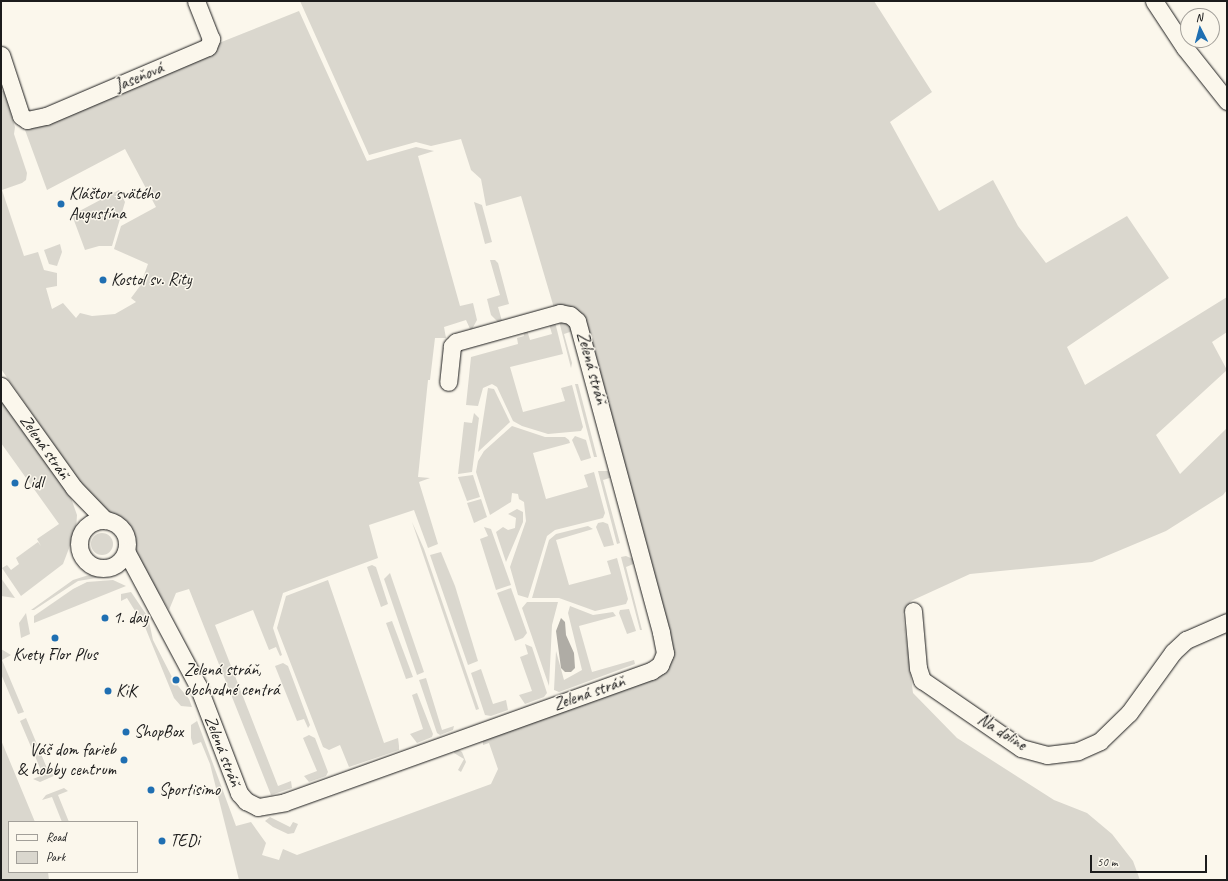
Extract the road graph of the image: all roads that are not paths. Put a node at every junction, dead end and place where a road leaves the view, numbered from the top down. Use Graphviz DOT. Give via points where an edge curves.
graph roads {
  1 [pos="196,1"];
  2 [pos="1154,1"];
  3 [pos="1,55"];
  4 [pos="1227,101"];
  5 [pos="448,382"];
  6 [pos="1,386"];
  7 [pos="75,489"];
  8 [pos="105,520"];
  9 [pos="84,528"];
  10 [pos="126,551"];
  11 [pos="110,567"];
  12 [pos="145,586"];
  13 [pos="913,611"];
  14 [pos="1227,622"];
  1 -- 3 [label="street, Jaseňová" via="211,39 208,47 46,116 23,119"];
  2 -- 4 [label="street"];
  5 -- 12 [label="street, Zelená stráň" via="452,349 456,342 560,313 570,315 577,321 661,632 665,653 660,665 651,671 285,802 258,807 246,802 239,793 198,686"];
  6 -- 7 [label="street, Zelená stráň"];
  7 -- 8 [label="street, Zelená stráň"];
  7 -- 9 [label="street, Zelená stráň"];
  8 -- 9 [label="street" via="97,520"];
  8 -- 10 [label="street, Zelená stráň" via="118,525 123,531 126,537"];
  9 -- 11 [label="street, Zelená stráň" via="79,541 82,556 94,567"];
  10 -- 11 [label="street" via="117,564"];
  10 -- 12 [label="street, Zelená stráň"];
  11 -- 12 [label="street, Zelená stráň"];
  13 -- 14 [label="street, Na doline" via="918,668 922,680 1022,748 1047,755 1078,751 1100,741 1129,713 1154,675 1177,648 1186,640"];
}
